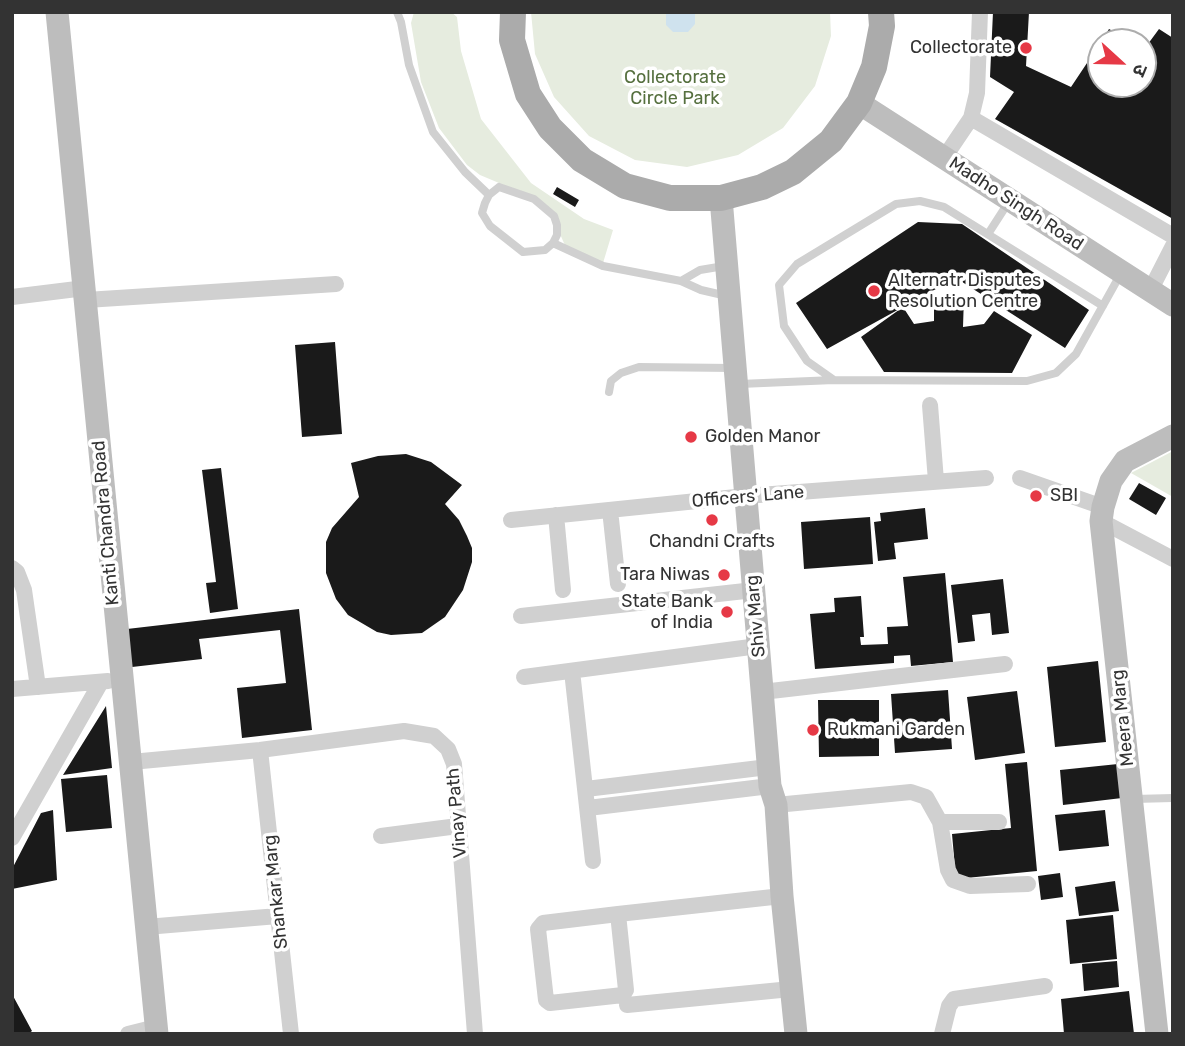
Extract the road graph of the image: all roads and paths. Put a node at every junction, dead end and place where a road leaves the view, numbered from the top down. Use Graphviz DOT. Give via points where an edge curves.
graph roads {
  1 [pos="57,12"];
  2 [pos="397,12"];
  3 [pos="406,12"];
  4 [pos="513,12"];
  5 [pos="881,12"];
  6 [pos="980,12"];
  7 [pos="401,22"];
  8 [pos="859,103"];
  9 [pos="971,118"];
  10 [pos="944,158"];
  11 [pos="489,195"];
  12 [pos="722,198"];
  13 [pos="1009,200"];
  14 [pos="988,234"];
  15 [pos="1173,236"];
  16 [pos="553,243"];
  17 [pos="1173,246"];
  18 [pos="727,266"];
  19 [pos="1122,273"];
  20 [pos="681,281"];
  21 [pos="336,284"];
  22 [pos="1150,291"];
  23 [pos="85,294"];
  24 [pos="730,296"];
  25 [pos="12,297"];
  26 [pos="1103,306"];
  27 [pos="1173,306"];
  28 [pos="736,377"];
  29 [pos="834,380"];
  30 [pos="609,392"];
  31 [pos="930,405"];
  32 [pos="1173,436"];
  33 [pos="986,478"];
  34 [pos="1020,478"];
  35 [pos="936,481"];
  36 [pos="746,496"];
  37 [pos="610,510"];
  38 [pos="1102,514"];
  39 [pos="556,515"];
  40 [pos="511,520"];
  41 [pos="1173,559"];
  42 [pos="14,574"];
  43 [pos="618,584"];
  44 [pos="563,590"];
  45 [pos="754,590"];
  46 [pos="522,615"];
  47 [pos="758,646"];
  48 [pos="1006,664"];
  49 [pos="572,671"];
  50 [pos="524,677"];
  51 [pos="111,681"];
  52 [pos="38,687"];
  53 [pos="12,689"];
  54 [pos="762,692"];
  55 [pos="260,750"];
  56 [pos="131,762"];
  57 [pos="771,786"];
  58 [pos="586,789"];
  59 [pos="1173,798"];
  60 [pos="1131,799"];
  61 [pos="588,808"];
  62 [pos="940,822"];
  63 [pos="999,822"];
  64 [pos="458,826"];
  65 [pos="381,836"];
  66 [pos="12,838"];
  67 [pos="593,861"];
  68 [pos="1028,884"];
  69 [pos="782,896"];
  70 [pos="618,914"];
  71 [pos="278,916"];
  72 [pos="146,927"];
  73 [pos="1045,986"];
  74 [pos="791,989"];
  75 [pos="627,1005"];
  76 [pos="156,1030"];
  77 [pos="128,1034"];
  78 [pos="291,1034"];
  79 [pos="475,1034"];
  80 [pos="796,1034"];
  81 [pos="942,1034"];
  82 [pos="1157,1034"];
  1 -- 23 [label="street, Kanti Chandra Road"];
  2 -- 7 [label="lane"];
  3 -- 7 [label="lane"];
  4 -- 12 [label="main road" via="512,40 528,93 550,128 582,160 625,186 670,198"];
  5 -- 8 [label="main road" via="874,67"];
  6 -- 9 [label="street" via="977,93"];
  7 -- 11 [label="lane" via="409,65 433,132"];
  8 -- 10 [label="street, Madho Singh Road"];
  8 -- 12 [label="main road" via="831,141 793,173"];
  9 -- 10 [label="street"];
  9 -- 15 [label="street"];
  10 -- 13 [label="street, Madho Singh Road"];
  11 -- 16 [label="lane" via="499,187 547,208 557,225"];
  11 -- 16 [label="lane" via="482,213 508,242 534,253"];
  12 -- 18 [label="street, Shiv Marg"];
  13 -- 14 [label="lane"];
  13 -- 19 [label="street, Madho Singh Road"];
  14 -- 26 [label="lane"];
  14 -- 29 [label="lane" via="944,207 920,201 896,204 797,264 779,285 785,326 807,361"];
  16 -- 20 [label="lane" via="603,266"];
  17 -- 22 [label="street"];
  18 -- 20 [label="lane" via="700,270"];
  18 -- 24 [label="street, Shiv Marg"];
  19 -- 22 [label="street, Madho Singh Road"];
  19 -- 26 [label="lane"];
  20 -- 24 [label="lane"];
  21 -- 23 [label="street"];
  22 -- 27 [label="street, Madho Singh Road"];
  23 -- 25 [label="street"];
  23 -- 51 [label="street, Kanti Chandra Road"];
  24 -- 28 [label="street, Shiv Marg"];
  26 -- 29 [label="lane" via="1076,354 1056,373 1027,381"];
  28 -- 29 [label="lane"];
  28 -- 30 [label="lane" via="639,367 611,381"];
  28 -- 36 [label="street, Shiv Marg"];
  31 -- 35 [label="street"];
  32 -- 38 [label="street, Meera Marg" via="1125,461 1111,481"];
  33 -- 35 [label="street, Officers' Lane"];
  34 -- 38 [label="street"];
  35 -- 36 [label="street, Officers' Lane"];
  36 -- 37 [label="street, Officers' Lane"];
  36 -- 45 [label="street, Shiv Marg"];
  37 -- 39 [label="street, Officers' Lane"];
  37 -- 43 [label="street"];
  38 -- 41 [label="street"];
  38 -- 60 [label="street, Meera Marg"];
  39 -- 40 [label="street, Officers' Lane"];
  39 -- 44 [label="street"];
  42 -- 52 [label="street" via="24,590"];
  45 -- 46 [label="street"];
  45 -- 47 [label="street, Shiv Marg"];
  47 -- 49 [label="street"];
  47 -- 54 [label="street, Shiv Marg"];
  48 -- 54 [label="street"];
  49 -- 50 [label="street"];
  49 -- 58 [label="street"];
  51 -- 52 [label="street"];
  51 -- 56 [label="street, Kanti Chandra Road"];
  51 -- 66 [label="street"];
  52 -- 53 [label="street"];
  54 -- 57 [label="street, Shiv Marg"];
  55 -- 56 [label="street, Vinay Path"];
  55 -- 64 [label="street, Vinay Path" via="404,731 434,736 448,749 454,764"];
  55 -- 71 [label="street, Shankar Marg"];
  56 -- 72 [label="street, Kanti Chandra Road"];
  57 -- 58 [label="street"];
  57 -- 61 [label="street"];
  57 -- 62 [label="street" via="911,792 926,797"];
  57 -- 69 [label="street, Shiv Marg"];
  58 -- 61 [label="street"];
  59 -- 60 [label="lane"];
  60 -- 82 [label="street, Meera Marg"];
  61 -- 67 [label="street"];
  62 -- 63 [label="street"];
  62 -- 68 [label="street" via="953,880 970,886"];
  64 -- 65 [label="street"];
  64 -- 79 [label="street, Vinay Path"];
  69 -- 70 [label="street"];
  69 -- 74 [label="street, Shiv Marg"];
  70 -- 70 [label="street" via="540,925 546,1000 623,995"];
  71 -- 72 [label="street"];
  71 -- 78 [label="street, Shankar Marg"];
  72 -- 76 [label="street, Kanti Chandra Road"];
  73 -- 81 [label="street" via="954,999"];
  74 -- 75 [label="street"];
  74 -- 80 [label="street, Shiv Marg"];
  76 -- 77 [label="street"];
}
